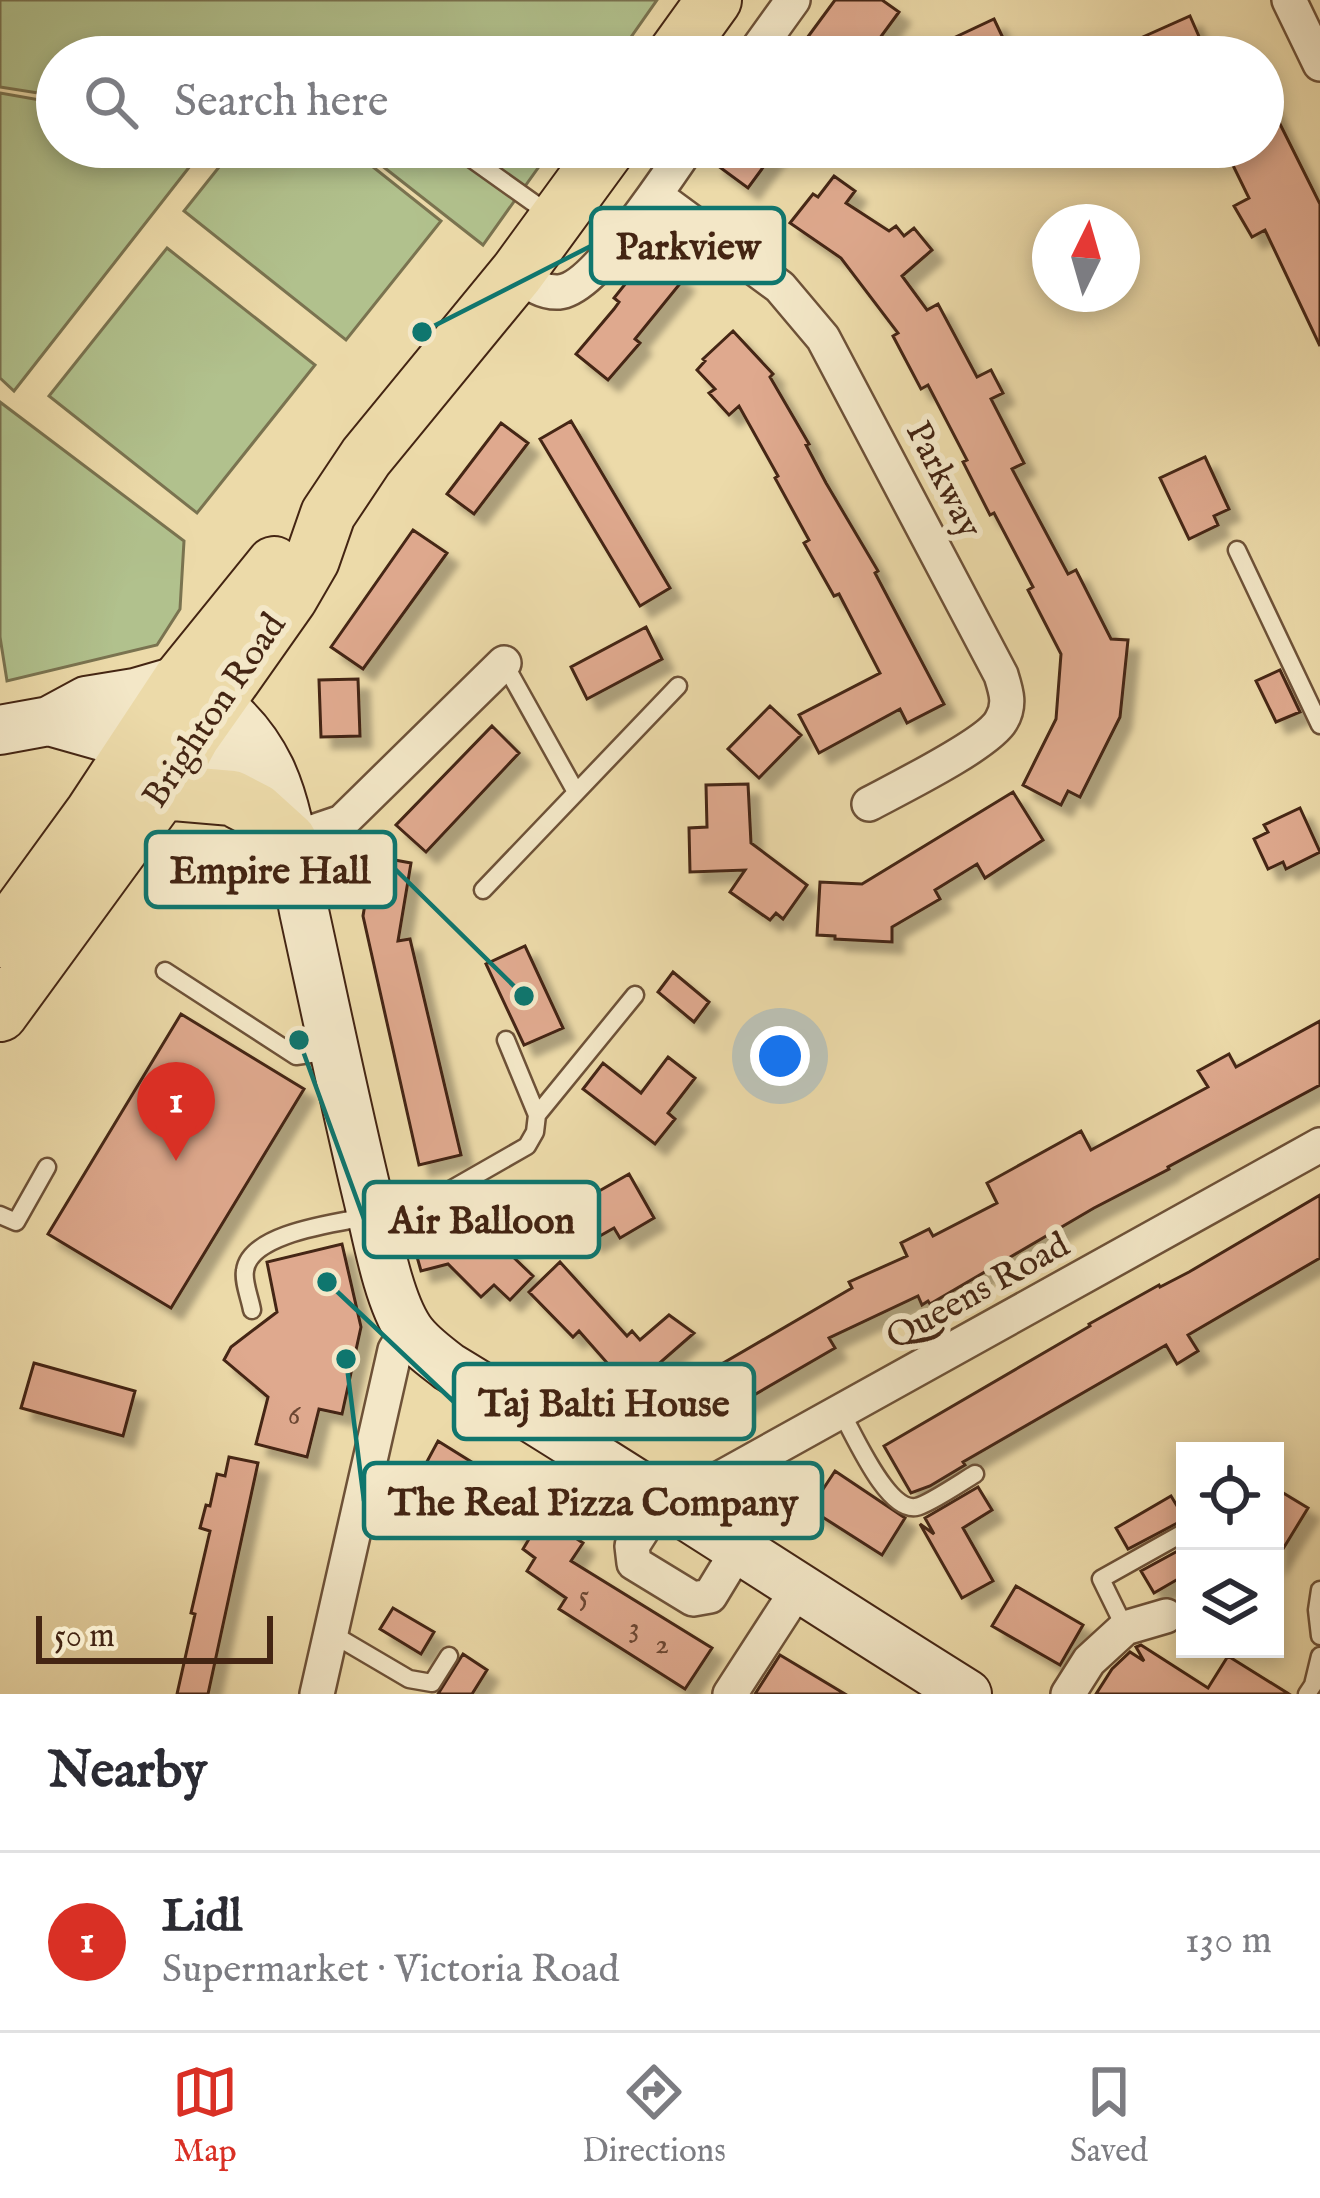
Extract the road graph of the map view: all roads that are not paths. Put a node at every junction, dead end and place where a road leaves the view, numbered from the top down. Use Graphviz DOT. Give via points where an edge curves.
graph roads {
  1 [pos="714,0"];
  2 [pos="793,0"];
  3 [pos="1304,15"];
  4 [pos="688,36"];
  5 [pos="767,36"];
  6 [pos="1320,64"];
  7 [pos="485,168"];
  8 [pos="594,168"];
  9 [pos="674,168"];
  10 [pos="655,195"];
  11 [pos="557,219"];
  12 [pos="517,273"];
  13 [pos="1237,550"];
  14 [pos="504,663"];
  15 [pos="677,686"];
  16 [pos="186,710"];
  17 [pos="1320,725"];
  18 [pos="0,730"];
  19 [pos="162,792"];
  20 [pos="576,792"];
  21 [pos="869,804"];
  22 [pos="286,827"];
  23 [pos="483,890"];
  24 [pos="0,940"];
  25 [pos="165,971"];
  26 [pos="635,995"];
  27 [pos="0,1014"];
  28 [pos="506,1040"];
  29 [pos="334,1051"];
  30 [pos="537,1115"];
  31 [pos="1320,1145"];
  32 [pos="46,1167"];
  33 [pos="0,1215"];
  34 [pos="374,1224"];
  35 [pos="252,1310"];
  36 [pos="408,1329"];
  37 [pos="842,1412"];
  38 [pos="975,1474"];
  39 [pos="667,1502"];
  40 [pos="1176,1537"];
  41 [pos="738,1550"];
  42 [pos="798,1588"];
  43 [pos="1320,1590"];
  44 [pos="1166,1616"];
  45 [pos="1125,1628"];
  46 [pos="329,1632"];
  47 [pos="1320,1636"];
  48 [pos="1320,1655"];
  49 [pos="449,1656"];
  50 [pos="316,1694"];
  51 [pos="730,1694"];
  52 [pos="967,1694"];
  53 [pos="1069,1694"];
  54 [pos="1307,1694"];
  1 -- 4 [label="main road"];
  2 -- 5 [label="street"];
  3 -- 6 [label="street"];
  7 -- 11 [label="lane"];
  8 -- 11 [label="main road, Brighton Road"];
  9 -- 10 [label="street"];
  10 -- 12 [label="street" via="574,288 538,289"];
  10 -- 21 [label="street, Parkway" via="780,287 824,338 1000,675 1008,700 1000,723"];
  11 -- 12 [label="main road, Brighton Road"];
  12 -- 16 [label="main road, Brighton Road" via="366,457 328,514 290,598"];
  13 -- 17 [label="lane"];
  14 -- 20 [label="lane"];
  14 -- 22 [label="street" via="342,822"];
  15 -- 20 [label="lane"];
  16 -- 18 [label="street" via="102,736 49,721"];
  16 -- 19 [label="main road, Brighton Road"];
  16 -- 22 [label="street"];
  16 -- 24 [label="main road, Brighton Road" via="93,812"];
  19 -- 22 [label="main road" via="232,798"];
  19 -- 27 [label="main road, Brighton Road"];
  20 -- 23 [label="lane"];
  22 -- 29 [label="street"];
  25 -- 29 [label="lane" via="296,1056"];
  26 -- 30 [label="lane"];
  28 -- 30 [label="lane"];
  29 -- 34 [label="street"];
  30 -- 34 [label="lane" via="521,1151"];
  31 -- 37 [label="street, Queens Road"];
  32 -- 33 [label="lane" via="16,1222"];
  34 -- 35 [label="lane" via="269,1242 244,1273"];
  34 -- 36 [label="street"];
  36 -- 39 [label="street" via="449,1367"];
  36 -- 46 [label="street" via="395,1350"];
  37 -- 38 [label="lane" via="902,1505 917,1508"];
  37 -- 39 [label="street, Queens Road"];
  39 -- 41 [label="street"];
  39 -- 41 [label="street" via="632,1546 634,1563 693,1599 710,1596"];
  40 -- 45 [label="lane" via="1101,1579"];
  41 -- 42 [label="street"];
  42 -- 51 [label="street"];
  42 -- 52 [label="street"];
  43 -- 47 [label="lane"];
  44 -- 45 [label="street"];
  45 -- 53 [label="street" via="1089,1661"];
  46 -- 49 [label="lane" via="432,1684"];
  46 -- 50 [label="street"];
  48 -- 54 [label="lane"];
}
